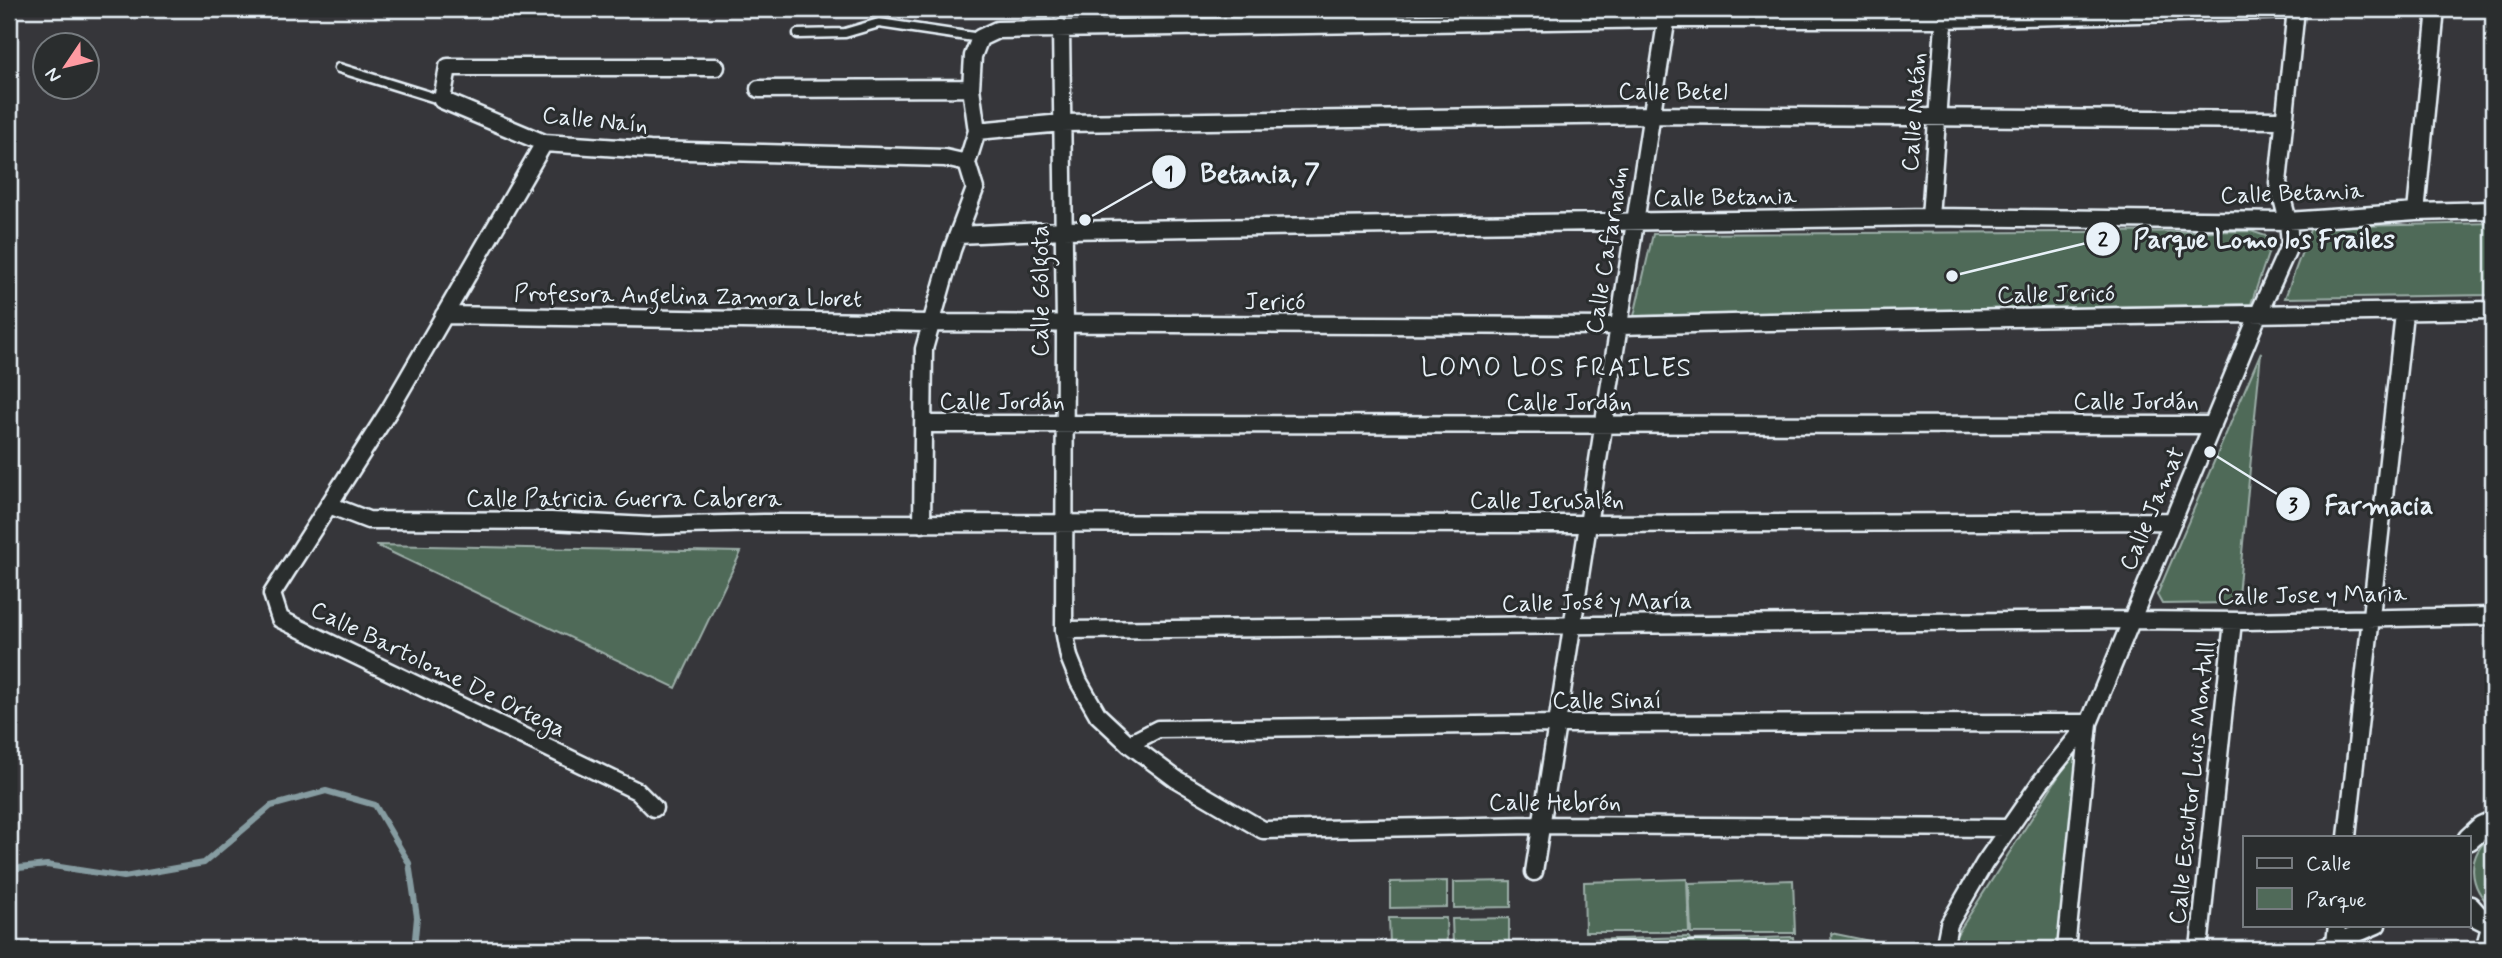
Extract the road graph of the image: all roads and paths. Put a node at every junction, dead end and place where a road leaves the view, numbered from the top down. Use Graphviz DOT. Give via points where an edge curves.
graph roads {
  1 [pos="2296,9"];
  2 [pos="2436,9"];
  3 [pos="1668,14"];
  4 [pos="1944,14"];
  5 [pos="1061,28"];
  6 [pos="798,34"];
  7 [pos="980,38"];
  8 [pos="716,66"];
  9 [pos="340,68"];
  10 [pos="971,88"];
  11 [pos="759,89"];
  12 [pos="442,100"];
  13 [pos="1653,115"];
  14 [pos="1939,116"];
  15 [pos="2284,120"];
  16 [pos="1062,123"];
  17 [pos="977,131"];
  18 [pos="544,143"];
  19 [pos="967,163"];
  20 [pos="2493,210"];
  21 [pos="2416,212"];
  22 [pos="1930,217"];
  23 [pos="2288,221"];
  24 [pos="1634,223"];
  25 [pos="1063,230"];
  26 [pos="958,235"];
  27 [pos="2493,310"];
  28 [pos="2403,313"];
  29 [pos="444,315"];
  30 [pos="2258,315"];
  31 [pos="930,323"];
  32 [pos="1065,324"];
  33 [pos="1619,326"];
  34 [pos="925,424"];
  35 [pos="1063,425"];
  36 [pos="2213,425"];
  37 [pos="1605,426"];
  38 [pos="329,505"];
  39 [pos="2173,521"];
  40 [pos="922,524"];
  41 [pos="1587,524"];
  42 [pos="1063,525"];
  43 [pos="2493,616"];
  44 [pos="2371,619"];
  45 [pos="2131,620"];
  46 [pos="2233,621"];
  47 [pos="1572,626"];
  48 [pos="1064,629"];
  49 [pos="2089,723"];
  50 [pos="1556,724"];
  51 [pos="1129,744"];
  52 [pos="654,808"];
  53 [pos="1540,825"];
  54 [pos="2007,828"];
  55 [pos="2347,836"];
  56 [pos="1534,872"];
  57 [pos="2470,907"];
  58 [pos="2492,924"];
  59 [pos="2337,926"];
  60 [pos="2375,926"];
  61 [pos="2328,946"];
  62 [pos="1944,949"];
  63 [pos="2066,949"];
  64 [pos="2199,949"];
  65 [pos="2484,949"];
  1 -- 4 [label="street"];
  1 -- 15 [label="street, Calle Jamat"];
  2 -- 21 [label="street"];
  3 -- 4 [label="street"];
  3 -- 5 [label="street"];
  3 -- 13 [label="street, Calle Cafarnaún"];
  4 -- 14 [label="street, Calle Natán"];
  5 -- 7 [label="street" via="997,30"];
  5 -- 16 [label="street, Calle Gólgota"];
  6 -- 7 [label="lane" via="845,33 879,23"];
  7 -- 10 [label="street" via="973,56"];
  8 -- 12 [label="street, Calle Naín" via="448,67"];
  9 -- 12 [label="lane"];
  10 -- 11 [label="street"];
  10 -- 17 [label="street"];
  12 -- 18 [label="street, Calle Naín"];
  13 -- 14 [label="street, Calle Betel"];
  13 -- 16 [label="street, Calle Betel"];
  13 -- 24 [label="street, Calle Cafarnaún"];
  14 -- 15 [label="street, Calle Betel"];
  14 -- 22 [label="street, Calle Natán"];
  15 -- 23 [label="street, Calle Jamat" via="2278,183"];
  16 -- 17 [label="street, Calle Betel"];
  16 -- 25 [label="street, Calle Gólgota"];
  17 -- 19 [label="street"];
  18 -- 19 [label="street, Calle Naín" via="945,158"];
  18 -- 29 [label="street"];
  19 -- 26 [label="street" via="975,189"];
  20 -- 21 [label="street, Calle Betania"];
  21 -- 23 [label="street, Calle Betania"];
  22 -- 23 [label="street, Calle Betania"];
  22 -- 24 [label="street, Calle Betania"];
  23 -- 30 [label="street, Calle Jamat" via="2290,244"];
  24 -- 25 [label="street, Calle Betania"];
  24 -- 33 [label="street, Calle Cafarnaún"];
  25 -- 26 [label="street, Calle Betania"];
  25 -- 32 [label="street, Calle Gólgota"];
  26 -- 31 [label="street"];
  27 -- 28 [label="street, Calle Jericó"];
  28 -- 30 [label="street, Calle Jericó"];
  28 -- 44 [label="street"];
  29 -- 31 [label="street, Profesora Angelina Zamora Lloret"];
  29 -- 38 [label="street"];
  30 -- 33 [label="street, Calle Jericó"];
  30 -- 36 [label="street, Calle Jamat"];
  31 -- 32 [label="street, Jericó"];
  31 -- 34 [label="street" via="924,349"];
  32 -- 33 [label="street, Jericó"];
  32 -- 35 [label="street, Calle Gólgota"];
  33 -- 37 [label="street, Calle Cafarnaún"];
  34 -- 35 [label="street, Calle Jordán"];
  34 -- 40 [label="street"];
  35 -- 37 [label="street, Calle Jordán"];
  35 -- 42 [label="street, Calle Gólgota"];
  36 -- 37 [label="street, Calle Jordán"];
  36 -- 39 [label="street, Calle Jamat"];
  37 -- 41 [label="street, Calle Cafarnaún"];
  38 -- 40 [label="street, Calle Patricia Guerra Cabrera" via="368,520 648,526"];
  38 -- 52 [label="street, Calle Bartolome De Ortega" via="272,594 280,619 637,791"];
  39 -- 41 [label="street, Calle Jerusalén"];
  39 -- 45 [label="street, Calle Jamat"];
  40 -- 42 [label="street, Calle Jerusalén"];
  41 -- 42 [label="street, Calle Jerusalén"];
  41 -- 47 [label="street, Calle Cafarnaún"];
  42 -- 48 [label="street, Calle Gólgota"];
  43 -- 44 [label="street, Calle Jose y Maria"];
  44 -- 46 [label="street, Calle Jose y Maria"];
  44 -- 55 [label="street"];
  45 -- 46 [label="street, Calle Jose y Maria"];
  45 -- 47 [label="street, Calle José y María"];
  45 -- 49 [label="street, Calle Jamat"];
  46 -- 64 [label="street, Calle Escultor Luis Montull"];
  47 -- 48 [label="street, Calle José y María"];
  47 -- 50 [label="street, Calle Cafarnaún"];
  48 -- 51 [label="street, Calle Gólgota" via="1079,682 1098,715"];
  49 -- 50 [label="street, Calle Sinaí"];
  49 -- 54 [label="street, Calle Jamat"];
  49 -- 63 [label="street"];
  50 -- 51 [label="street, Calle Sinaí" via="1158,729"];
  50 -- 53 [label="street, Calle Cafarnaún"];
  51 -- 53 [label="street, Calle Hebrón" via="1176,779 1263,830"];
  53 -- 54 [label="street, Calle Hebrón"];
  53 -- 56 [label="street, Calle Cafarnaún"];
  54 -- 62 [label="street, Calle Jamat" via="1950,924"];
  57 -- 58 [label="street"];
  58 -- 65 [label="street"];
  59 -- 61 [label="street"];
  60 -- 61 [label="street"];
}
